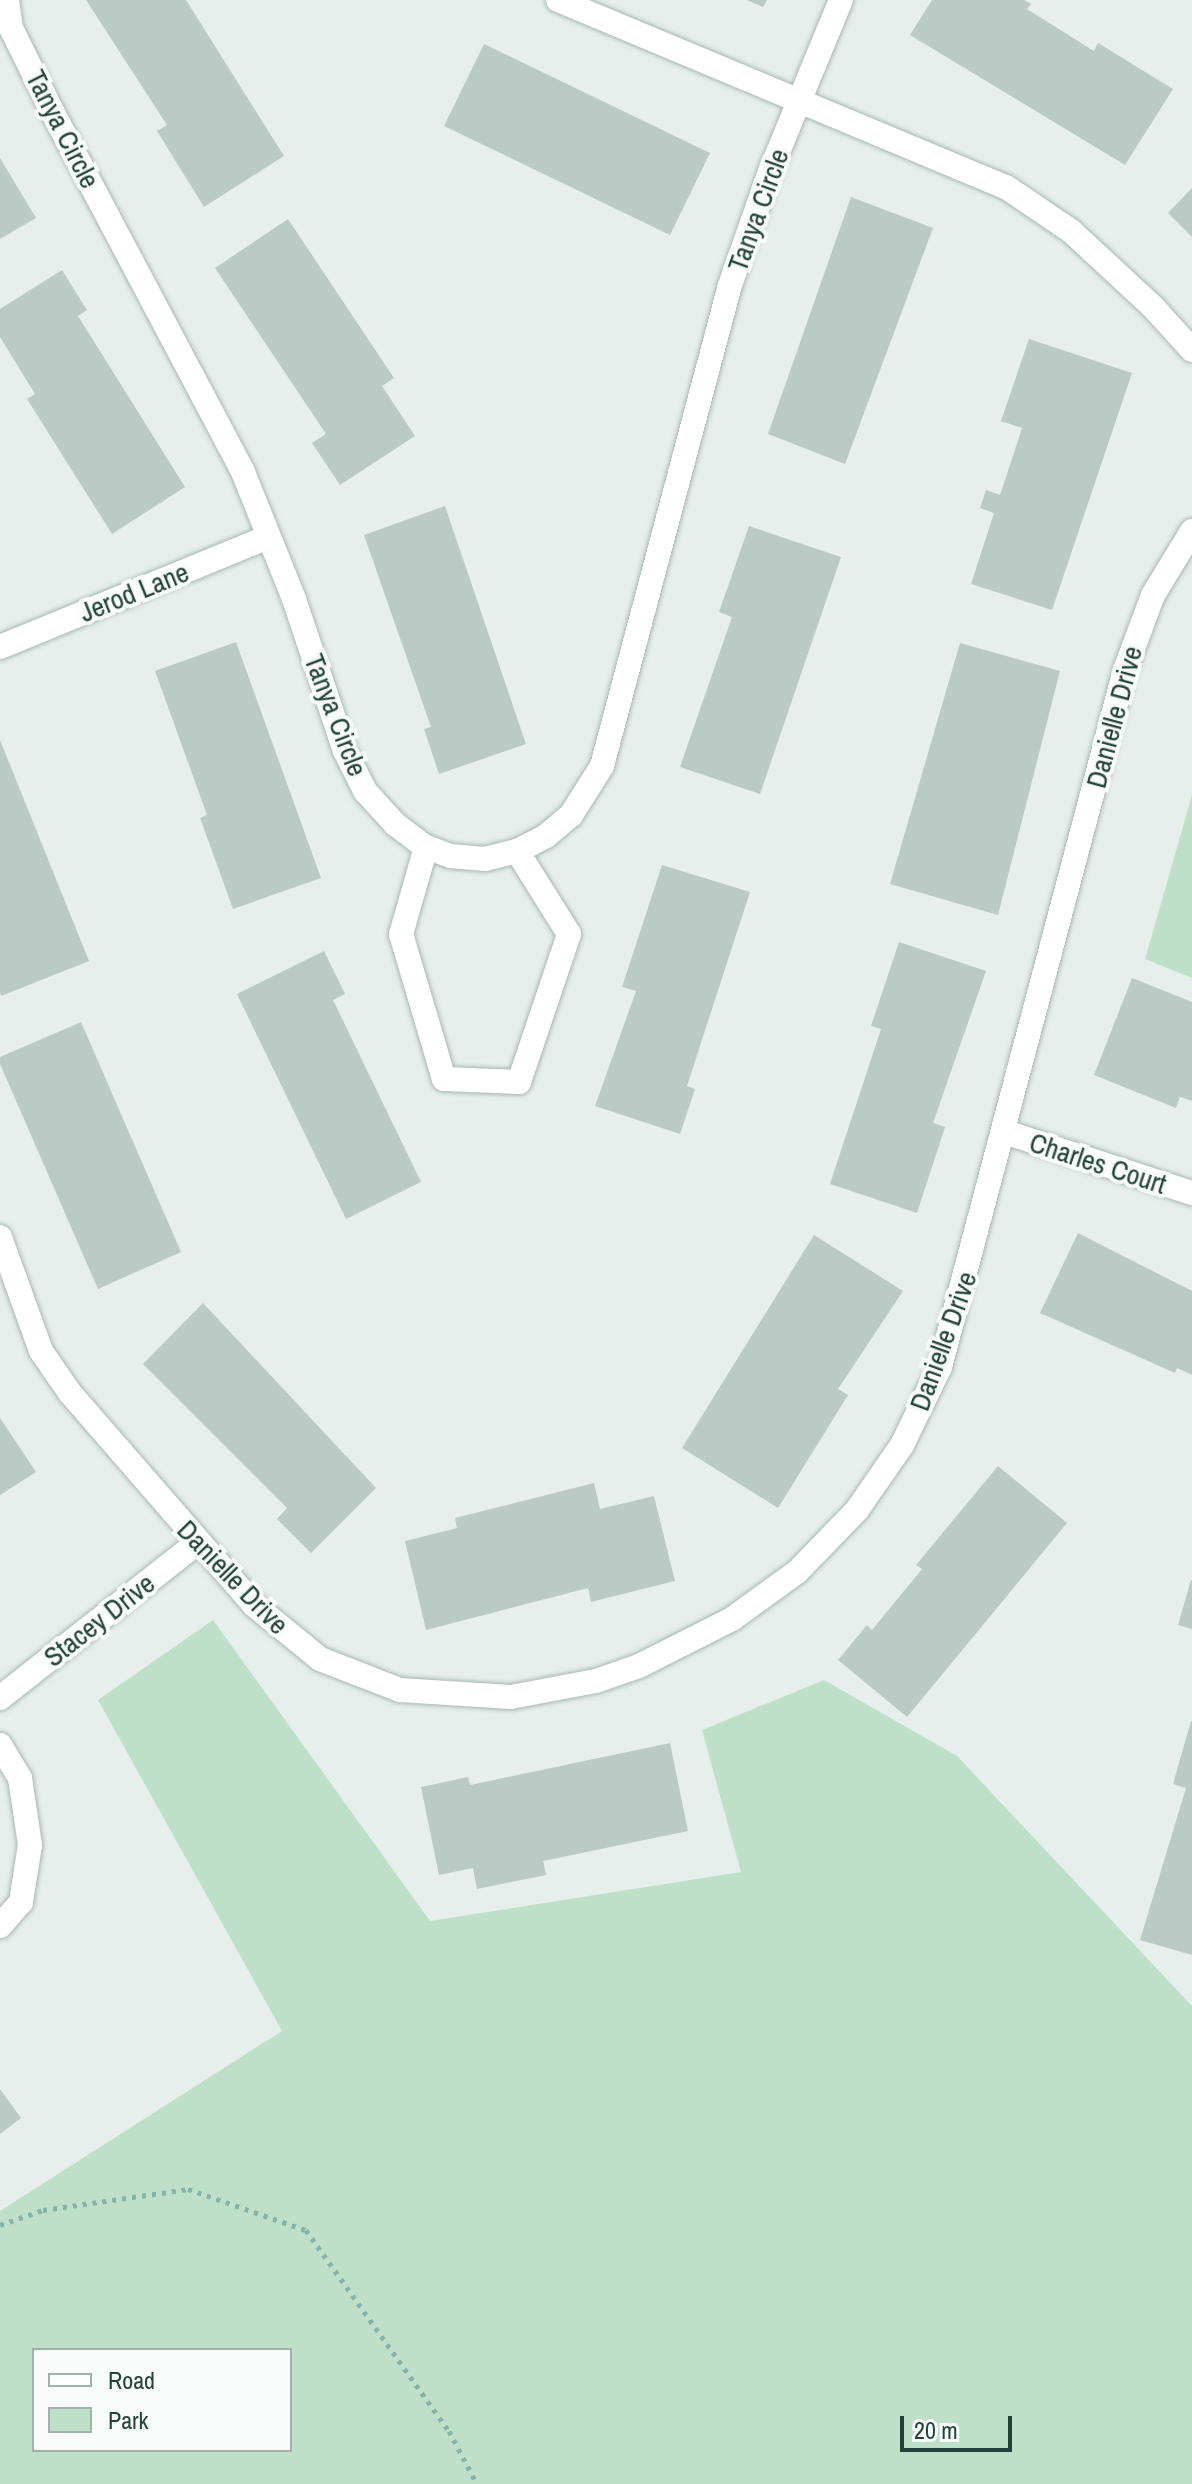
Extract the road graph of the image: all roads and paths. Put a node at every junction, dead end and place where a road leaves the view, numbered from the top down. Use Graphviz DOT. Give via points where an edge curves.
graph roads {
  1 [pos="7,0"];
  2 [pos="558,0"];
  3 [pos="841,0"];
  4 [pos="799,100"];
  5 [pos="1192,350"];
  6 [pos="1192,531"];
  7 [pos="268,537"];
  8 [pos="0,647"];
  9 [pos="426,847"];
  10 [pos="517,851"];
  11 [pos="1005,1132"];
  12 [pos="1192,1193"];
  13 [pos="0,1237"];
  14 [pos="197,1543"];
  15 [pos="0,1698"];
  16 [pos="0,1745"];
  17 [pos="0,1926"];
  18 [pos="0,2225"];
  19 [pos="477,2484"];
  1 -- 7 [label="street, Tanya Circle" via="11,28 243,472"];
  2 -- 4 [label="street"];
  3 -- 4 [label="street, Tanya Circle"];
  4 -- 5 [label="street" via="1006,187 1071,231"];
  4 -- 10 [label="street, Tanya Circle" via="729,288 602,766 571,815"];
  6 -- 11 [label="street, Danielle Drive" via="1153,595 1125,670"];
  7 -- 8 [label="street, Jerod Lane"];
  7 -- 9 [label="street, Tanya Circle" via="345,751 365,791 395,824"];
  9 -- 10 [label="street, Tanya Circle" via="485,859"];
  9 -- 10 [label="street" via="401,934 444,1079 519,1082 569,934"];
  11 -- 12 [label="street, Charles Court"];
  11 -- 14 [label="street, Danielle Drive" via="940,1367 902,1445 857,1510 797,1572 732,1619 681,1647 596,1681 551,1692 479,1698 400,1690 334,1665 298,1644"];
  13 -- 14 [label="street, Danielle Drive" via="41,1351"];
  14 -- 15 [label="street, Stacey Drive"];
  16 -- 17 [label="street" via="20,1778 30,1845 21,1902"];
  18 -- 19 [label="path" via="43,2210 188,2189 306,2230 449,2431"];
}
